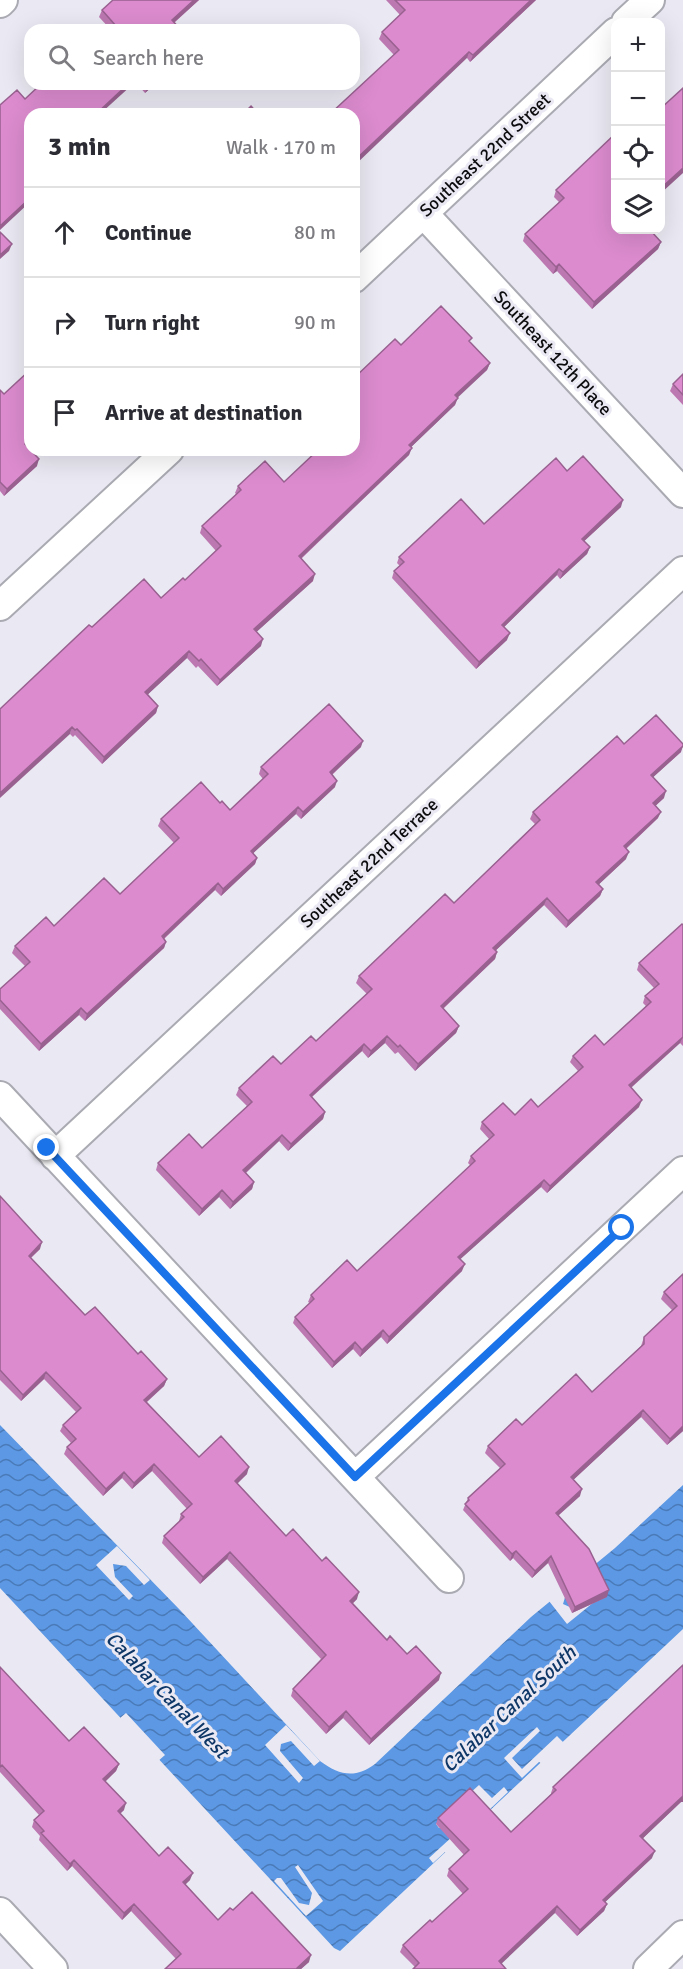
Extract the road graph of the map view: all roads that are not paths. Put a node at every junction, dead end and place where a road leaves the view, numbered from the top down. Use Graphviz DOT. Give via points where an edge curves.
graph roads {
  1 [pos="650,0"];
  2 [pos="630,18"];
  3 [pos="611,36"];
  4 [pos="423,213"];
  5 [pos="360,272"];
  6 [pos="162,456"];
  7 [pos="683,493"];
  8 [pos="683,571"];
  9 [pos="0,606"];
  10 [pos="0,1096"];
  11 [pos="55,1156"];
  12 [pos="683,1171"];
  13 [pos="355,1477"];
  14 [pos="449,1578"];
  15 [pos="0,1912"];
  16 [pos="683,1935"];
  17 [pos="53,1969"];
  18 [pos="648,1969"];
  1 -- 2 [label="street"];
  3 -- 4 [label="street, Southeast 22nd Street"];
  4 -- 5 [label="street, Southeast 22nd Street"];
  4 -- 7 [label="street, Southeast 12th Place"];
  6 -- 9 [label="street"];
  8 -- 11 [label="street, Southeast 22nd Terrace"];
  10 -- 11 [label="street"];
  11 -- 13 [label="street"];
  12 -- 13 [label="street"];
  13 -- 14 [label="street"];
  15 -- 17 [label="street"];
  16 -- 18 [label="street"];
}
